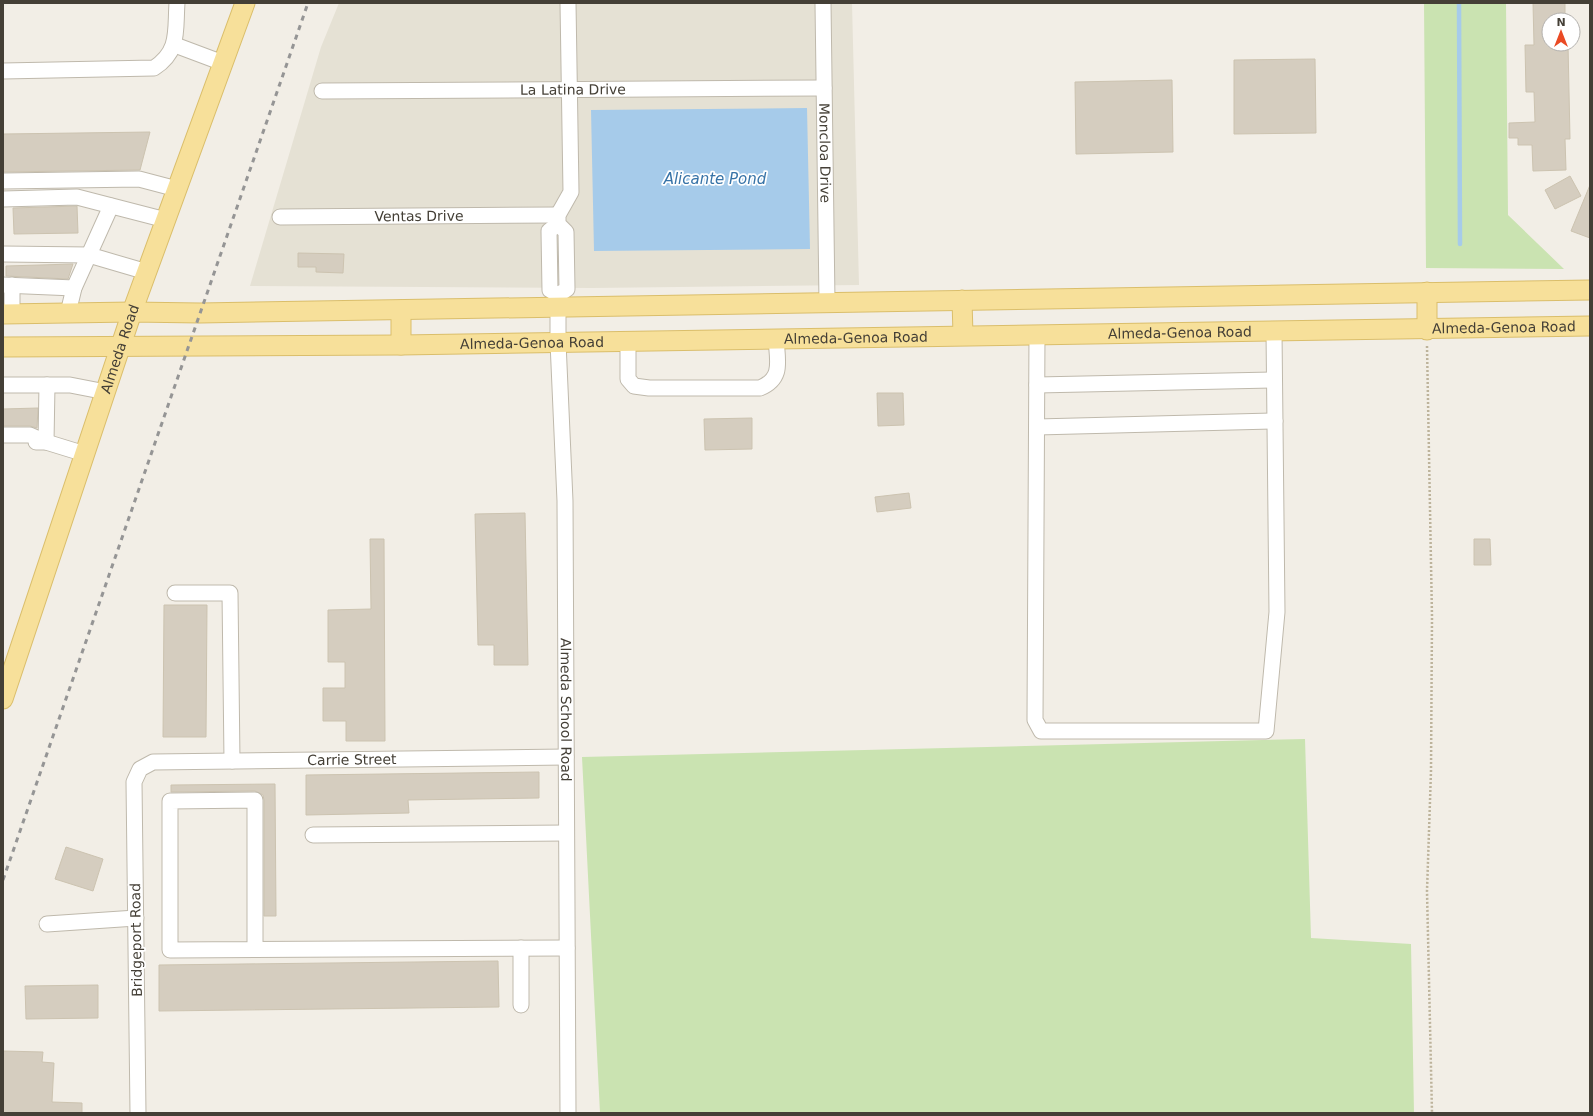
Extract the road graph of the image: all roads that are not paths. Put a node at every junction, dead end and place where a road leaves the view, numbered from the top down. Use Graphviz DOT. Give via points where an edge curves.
graph roads {
  1 [pos="177,3"];
  2 [pos="245,3"];
  3 [pos="568,3"];
  4 [pos="823,3"];
  5 [pos="175,45"];
  6 [pos="223,63"];
  7 [pos="3,71"];
  8 [pos="824,88"];
  9 [pos="570,89"];
  10 [pos="322,91"];
  11 [pos="3,181"];
  12 [pos="177,189"];
  13 [pos="3,199"];
  14 [pos="111,206"];
  15 [pos="280,217"];
  16 [pos="558,219"];
  17 [pos="166,220"];
  18 [pos="3,254"];
  19 [pos="89,256"];
  20 [pos="549,262"];
  21 [pos="566,262"];
  22 [pos="147,272"];
  23 [pos="8,285"];
  24 [pos="74,288"];
  25 [pos="1590,290"];
  26 [pos="1427,292"];
  27 [pos="962,300"];
  28 [pos="558,301"];
  29 [pos="827,302"];
  30 [pos="401,310"];
  31 [pos="132,312"];
  32 [pos="68,313"];
  33 [pos="8,314"];
  34 [pos="1590,326"];
  35 [pos="1427,330"];
  36 [pos="1274,332"];
  37 [pos="1037,334"];
  38 [pos="963,335"];
  39 [pos="776,338"];
  40 [pos="628,341"];
  41 [pos="558,342"];
  42 [pos="401,345"];
  43 [pos="122,346"];
  44 [pos="3,347"];
  45 [pos="1274,380"];
  46 [pos="47,384"];
  47 [pos="3,385"];
  48 [pos="1037,386"];
  49 [pos="106,392"];
  50 [pos="1275,421"];
  51 [pos="1037,427"];
  52 [pos="3,435"];
  53 [pos="3,442"];
  54 [pos="46,442"];
  55 [pos="86,454"];
  56 [pos="175,593"];
  57 [pos="3,699"];
  58 [pos="566,757"];
  59 [pos="232,761"];
  60 [pos="140,768"];
  61 [pos="566,833"];
  62 [pos="313,835"];
  63 [pos="136,918"];
  64 [pos="48,924"];
  65 [pos="520,948"];
  66 [pos="567,948"];
  67 [pos="255,949"];
  68 [pos="521,1005"];
  69 [pos="138,1113"];
  70 [pos="568,1113"];
  1 -- 5 [label="street"];
  2 -- 6 [label="main road, Almeda Road"];
  3 -- 9 [label="street"];
  4 -- 8 [label="street, Moncloa Drive"];
  5 -- 6 [label="street"];
  5 -- 7 [label="street" via="165,61 154,68"];
  6 -- 12 [label="main road, Almeda Road"];
  8 -- 9 [label="street, La Latina Drive"];
  8 -- 29 [label="street, Moncloa Drive"];
  9 -- 10 [label="street, La Latina Drive"];
  9 -- 16 [label="street" via="571,192"];
  11 -- 12 [label="street" via="139,179"];
  12 -- 17 [label="main road, Almeda Road"];
  13 -- 14 [label="street" via="77,197"];
  14 -- 17 [label="street"];
  14 -- 19 [label="street"];
  15 -- 16 [label="street, Ventas Drive"];
  16 -- 20 [label="street" via="549,231"];
  16 -- 21 [label="street" via="566,232"];
  17 -- 22 [label="main road, Almeda Road"];
  18 -- 19 [label="street"];
  19 -- 22 [label="street"];
  19 -- 24 [label="street"];
  20 -- 21 [label="street"];
  20 -- 28 [label="street" via="550,290"];
  21 -- 28 [label="street" via="567,289"];
  22 -- 31 [label="main road, Almeda Road"];
  23 -- 24 [label="street"];
  23 -- 33 [label="street"];
  24 -- 32 [label="street"];
  25 -- 26 [label="main road"];
  26 -- 27 [label="main road"];
  26 -- 35 [label="main road"];
  27 -- 29 [label="main road"];
  27 -- 38 [label="main road"];
  28 -- 29 [label="main road"];
  28 -- 30 [label="main road"];
  28 -- 41 [label="street, Almeda School Road"];
  30 -- 31 [label="main road" via="200,314"];
  30 -- 42 [label="main road"];
  31 -- 32 [label="main road"];
  31 -- 43 [label="main road, Almeda Road"];
  32 -- 33 [label="main road"];
  34 -- 35 [label="main road, Almeda-Genoa Road"];
  35 -- 36 [label="main road, Almeda-Genoa Road"];
  36 -- 37 [label="main road, Almeda-Genoa Road"];
  36 -- 45 [label="street"];
  37 -- 38 [label="main road, Almeda-Genoa Road"];
  37 -- 48 [label="street"];
  38 -- 39 [label="main road, Almeda-Genoa Road"];
  39 -- 40 [label="main road, Almeda-Genoa Road"];
  39 -- 40 [label="street" via="778,370 769,384 760,388 634,386 628,379"];
  40 -- 41 [label="main road, Almeda-Genoa Road"];
  41 -- 42 [label="main road, Almeda-Genoa Road"];
  41 -- 58 [label="street, Almeda School Road" via="564,501"];
  42 -- 43 [label="main road, Almeda-Genoa Road"];
  43 -- 44 [label="main road, Almeda-Genoa Road"];
  43 -- 49 [label="main road, Almeda Road"];
  45 -- 48 [label="street"];
  45 -- 50 [label="street"];
  46 -- 47 [label="street"];
  46 -- 49 [label="street" via="70,384"];
  46 -- 54 [label="street"];
  48 -- 51 [label="street"];
  49 -- 55 [label="main road, Almeda Road"];
  50 -- 51 [label="street"];
  50 -- 51 [label="street" via="1277,612 1266,730 1041,732 1035,720"];
  52 -- 54 [label="street" via="30,435"];
  53 -- 54 [label="street"];
  54 -- 55 [label="street"];
  55 -- 57 [label="main road, Almeda Road"];
  56 -- 59 [label="street" via="230,593"];
  58 -- 59 [label="street, Carrie Street"];
  58 -- 61 [label="street, Almeda School Road"];
  59 -- 60 [label="street, Carrie Street" via="153,762"];
  60 -- 63 [label="street, Bridgeport Road" via="134,782"];
  61 -- 62 [label="street"];
  61 -- 66 [label="street, Almeda School Road"];
  63 -- 64 [label="street"];
  63 -- 69 [label="street, Bridgeport Road"];
  65 -- 66 [label="street"];
  65 -- 67 [label="street"];
  65 -- 68 [label="street"];
  66 -- 70 [label="street, Almeda School Road"];
  67 -- 67 [label="street" via="255,800 170,801 170,950"];
}
